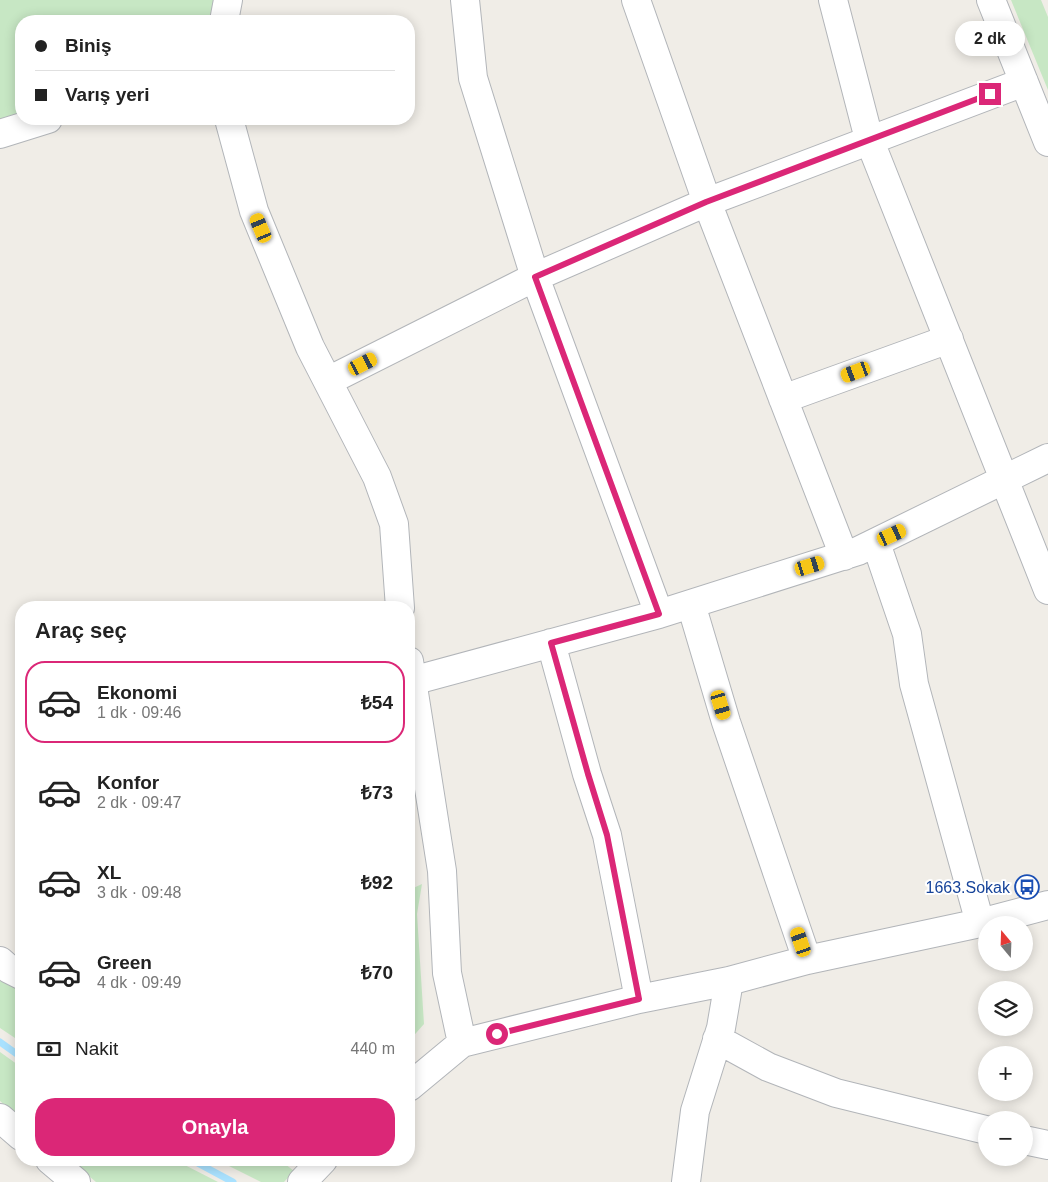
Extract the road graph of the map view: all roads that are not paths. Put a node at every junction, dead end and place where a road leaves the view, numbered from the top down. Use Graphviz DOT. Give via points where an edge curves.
graph roads {
  1 [pos="228,0"];
  2 [pos="465,0"];
  3 [pos="636,0"];
  4 [pos="833,0"];
  5 [pos="991,0"];
  6 [pos="225,15"];
  7 [pos="1024,82"];
  8 [pos="29,125"];
  9 [pos="231,125"];
  10 [pos="0,134"];
  11 [pos="869,139"];
  12 [pos="1048,142"];
  13 [pos="706,202"];
  14 [pos="535,277"];
  15 [pos="948,339"];
  16 [pos="328,381"];
  17 [pos="783,399"];
  18 [pos="1048,458"];
  19 [pos="1004,482"];
  20 [pos="876,542"];
  21 [pos="844,556"];
  22 [pos="1048,590"];
  23 [pos="400,601"];
  24 [pos="690,604"];
  25 [pos="659,614"];
  26 [pos="551,643"];
  27 [pos="415,670"];
  28 [pos="415,702"];
  29 [pos="1048,905"];
  30 [pos="978,916"];
  31 [pos="1006,916"];
  32 [pos="978,923"];
  33 [pos="808,960"];
  34 [pos="0,961"];
  35 [pos="15,972"];
  36 [pos="729,981"];
  37 [pos="639,999"];
  38 [pos="717,1039"];
  39 [pos="462,1043"];
  40 [pos="415,1082"];
  41 [pos="0,1118"];
  42 [pos="978,1128"];
  43 [pos="15,1131"];
  44 [pos="1033,1142"];
  45 [pos="1048,1145"];
  46 [pos="57,1166"];
  47 [pos="76,1182"];
  48 [pos="686,1182"];
  1 -- 6 [label="street"];
  2 -- 14 [label="street" via="473,78"];
  3 -- 13 [label="street"];
  4 -- 11 [label="street"];
  5 -- 7 [label="street"];
  7 -- 11 [label="street"];
  7 -- 12 [label="street"];
  8 -- 10 [label="street"];
  9 -- 16 [label="street" via="254,211 310,347"];
  11 -- 13 [label="street"];
  11 -- 15 [label="street"];
  13 -- 14 [label="street"];
  13 -- 17 [label="street"];
  14 -- 16 [label="street"];
  14 -- 25 [label="street"];
  15 -- 17 [label="street"];
  15 -- 19 [label="street"];
  16 -- 23 [label="street" via="377,477 394,524"];
  17 -- 21 [label="street"];
  18 -- 19 [label="street"];
  19 -- 20 [label="street"];
  19 -- 22 [label="street"];
  20 -- 21 [label="street"];
  20 -- 30 [label="street" via="907,634 914,684"];
  21 -- 24 [label="street"];
  24 -- 25 [label="street"];
  24 -- 33 [label="street" via="726,722"];
  25 -- 26 [label="street"];
  26 -- 27 [label="street"];
  26 -- 37 [label="street" via="607,835"];
  28 -- 39 [label="street" via="442,871 447,973"];
  29 -- 31 [label="street"];
  32 -- 33 [label="street"];
  33 -- 36 [label="street"];
  34 -- 35 [label="street"];
  36 -- 37 [label="street"];
  36 -- 38 [label="street"];
  37 -- 39 [label="street"];
  38 -- 42 [label="street" via="768,1067 836,1093"];
  38 -- 48 [label="street" via="695,1110"];
  39 -- 40 [label="street"];
  41 -- 43 [label="street"];
  44 -- 45 [label="street"];
  46 -- 47 [label="street"];
}
